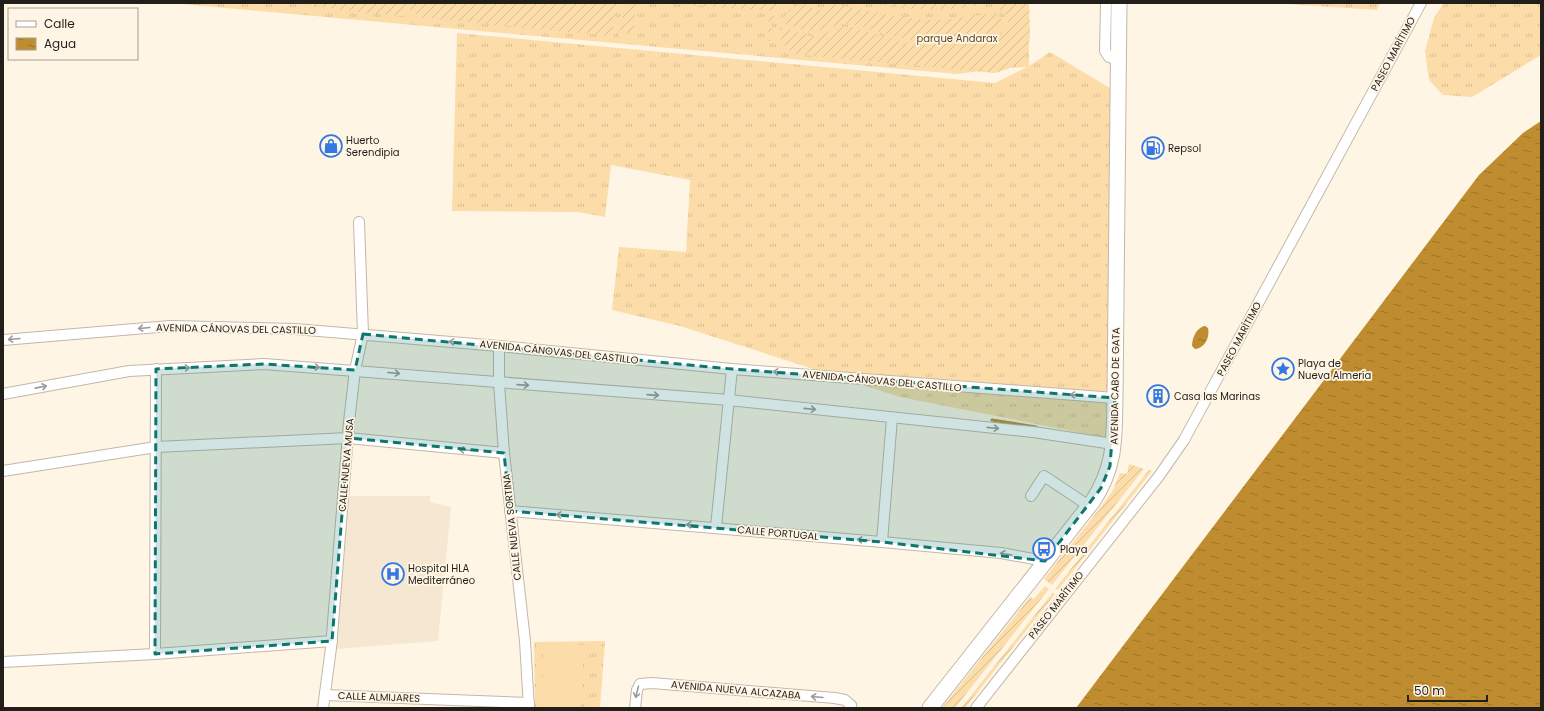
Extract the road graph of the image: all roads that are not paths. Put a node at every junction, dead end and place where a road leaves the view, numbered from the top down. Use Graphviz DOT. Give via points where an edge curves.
graph roads {
  1 [pos="1106,3"];
  2 [pos="1119,3"];
  3 [pos="1421,3"];
  4 [pos="1119,60"];
  5 [pos="358,222"];
  6 [pos="363,334"];
  7 [pos="3,340"];
  8 [pos="499,346"];
  9 [pos="156,369"];
  10 [pos="732,369"];
  11 [pos="355,370"];
  12 [pos="498,383"];
  13 [pos="3,394"];
  14 [pos="1115,398"];
  15 [pos="729,400"];
  16 [pos="892,418"];
  17 [pos="348,438"];
  18 [pos="1113,444"];
  19 [pos="156,447"];
  20 [pos="504,453"];
  21 [pos="3,471"];
  22 [pos="1031,496"];
  23 [pos="1089,506"];
  24 [pos="510,511"];
  25 [pos="716,527"];
  26 [pos="882,542"];
  27 [pos="1045,561"];
  28 [pos="332,641"];
  29 [pos="155,654"];
  30 [pos="3,662"];
  31 [pos="325,695"];
  32 [pos="529,706"];
  33 [pos="323,708"];
  34 [pos="635,708"];
  35 [pos="850,708"];
  36 [pos="930,708"];
  37 [pos="976,708"];
  1 -- 4 [label="street" via="1106,51 1109,57"];
  2 -- 4 [label="main road, AVENIDA CABO DE GATA"];
  3 -- 37 [label="street, PASEO MARÍTIMO" via="1184,440 1159,476"];
  4 -- 14 [label="main road, AVENIDA CABO DE GATA"];
  5 -- 6 [label="street, CALLE NUEVA MUSA"];
  6 -- 7 [label="street, AVENIDA CÁNOVAS DEL CASTILLO, one-way" via="295,329 170,326"];
  8 -- 6 [label="street, AVENIDA CÁNOVAS DEL CASTILLO, one-way"];
  6 -- 11 [label="street, CALLE NUEVA MUSA"];
  8 -- 10 [label="street, AVENIDA CÁNOVAS DEL CASTILLO"];
  8 -- 12 [label="street, CALLE NUEVA SORTINA"];
  9 -- 11 [label="street, one-way" via="264,364"];
  13 -- 9 [label="street, one-way" via="128,371"];
  9 -- 19 [label="street"];
  14 -- 10 [label="street, AVENIDA CÁNOVAS DEL CASTILLO, one-way"];
  10 -- 15 [label="street"];
  11 -- 12 [label="street, one-way"];
  11 -- 17 [label="street, CALLE NUEVA MUSA"];
  12 -- 15 [label="street, one-way"];
  12 -- 20 [label="street, CALLE NUEVA SORTINA"];
  14 -- 18 [label="main road, AVENIDA CABO DE GATA"];
  15 -- 16 [label="street, one-way"];
  15 -- 25 [label="street"];
  16 -- 18 [label="street, one-way" via="1033,432"];
  16 -- 26 [label="street"];
  17 -- 19 [label="street"];
  20 -- 17 [label="street, one-way"];
  17 -- 28 [label="street, CALLE NUEVA MUSA"];
  18 -- 23 [label="main road, AVENIDA CABO DE GATA" via="1109,472"];
  19 -- 21 [label="street"];
  19 -- 29 [label="street"];
  20 -- 24 [label="street, CALLE NUEVA SORTINA"];
  22 -- 23 [label="street" via="1044,476"];
  23 -- 27 [label="main road, AVENIDA CABO DE GATA"];
  25 -- 24 [label="street, CALLE PORTUGAL, one-way"];
  24 -- 32 [label="street, CALLE NUEVA SORTINA" via="525,641"];
  26 -- 25 [label="street, CALLE PORTUGAL, one-way"];
  27 -- 26 [label="street, CALLE PORTUGAL, one-way"];
  27 -- 36 [label="main road, AVENIDA CABO DE GATA"];
  28 -- 29 [label="street"];
  28 -- 31 [label="street, CALLE NUEVA MUSA"];
  29 -- 30 [label="street"];
  31 -- 32 [label="street, CALLE ALMIJARES"];
  31 -- 33 [label="street, CALLE NUEVA MUSA"];
  35 -- 34 [label="street, AVENIDA NUEVA ALCAZABA, one-way" via="849,702 835,698 652,683 640,684"];
}
